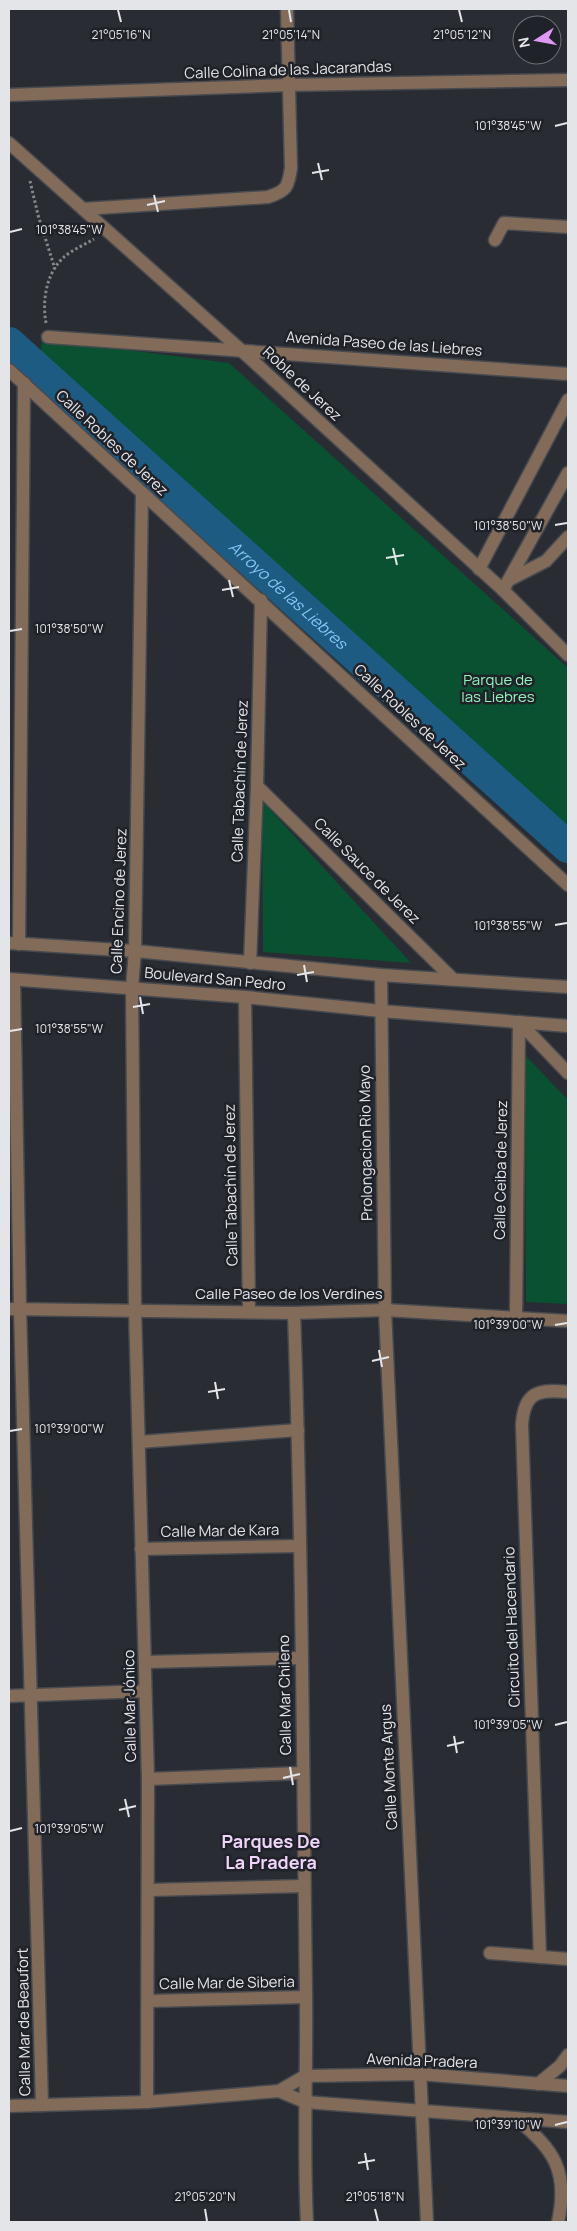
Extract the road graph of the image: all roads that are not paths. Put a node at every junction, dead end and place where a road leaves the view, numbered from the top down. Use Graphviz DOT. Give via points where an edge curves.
graph roads {
  1 [pos="287,9"];
  2 [pos="568,80"];
  3 [pos="288,85"];
  4 [pos="9,95"];
  5 [pos="9,143"];
  6 [pos="83,209"];
  7 [pos="568,227"];
  8 [pos="495,240"];
  9 [pos="48,336"];
  10 [pos="242,351"];
  11 [pos="9,370"];
  12 [pos="568,374"];
  13 [pos="24,383"];
  14 [pos="568,400"];
  15 [pos="568,473"];
  16 [pos="142,493"];
  17 [pos="568,536"];
  18 [pos="479,569"];
  19 [pos="506,585"];
  20 [pos="261,600"];
  21 [pos="568,655"];
  22 [pos="257,786"];
  23 [pos="568,885"];
  24 [pos="14,943"];
  25 [pos="135,952"];
  26 [pos="250,963"];
  27 [pos="381,975"];
  28 [pos="12,980"];
  29 [pos="453,980"];
  30 [pos="568,987"];
  31 [pos="132,988"];
  32 [pos="245,997"];
  33 [pos="380,1012"];
  34 [pos="519,1022"];
  35 [pos="568,1026"];
  36 [pos="568,1073"];
  37 [pos="14,1309"];
  38 [pos="135,1310"];
  39 [pos="386,1310"];
  40 [pos="249,1312"];
  41 [pos="294,1313"];
  42 [pos="516,1318"];
  43 [pos="568,1321"];
  44 [pos="568,1392"];
  45 [pos="298,1430"];
  46 [pos="139,1442"];
  47 [pos="299,1546"];
  48 [pos="141,1549"];
  49 [pos="301,1658"];
  50 [pos="146,1662"];
  51 [pos="145,1690"];
  52 [pos="9,1696"];
  53 [pos="32,1696"];
  54 [pos="302,1773"];
  55 [pos="148,1779"];
  56 [pos="304,1886"];
  57 [pos="149,1890"];
  58 [pos="490,1953"];
  59 [pos="540,1957"];
  60 [pos="566,1962"];
  61 [pos="306,1997"];
  62 [pos="149,2001"];
  63 [pos="568,2055"];
  64 [pos="419,2074"];
  65 [pos="305,2076"];
  66 [pos="538,2084"];
  67 [pos="568,2086"];
  68 [pos="279,2091"];
  69 [pos="147,2102"];
  70 [pos="305,2102"];
  71 [pos="42,2105"];
  72 [pos="9,2106"];
  73 [pos="421,2110"];
  74 [pos="515,2118"];
  75 [pos="568,2122"];
  76 [pos="564,2171"];
  77 [pos="307,2222"];
  78 [pos="427,2222"];
  79 [pos="558,2222"];
  1 -- 3 [label="street"];
  2 -- 3 [label="street, Calle Colina de las Jacarandas"];
  3 -- 4 [label="street, Calle Colina de las Jacarandas"];
  3 -- 6 [label="street" via="290,168 288,184 281,193 268,197"];
  5 -- 6 [label="street, Roble de Jerez"];
  6 -- 10 [label="street, Roble de Jerez"];
  7 -- 8 [label="street" via="504,223"];
  9 -- 10 [label="street, Avenida Paseo de las Liebres"];
  10 -- 12 [label="street, Avenida Paseo de las Liebres"];
  10 -- 18 [label="street, Roble de Jerez"];
  11 -- 13 [label="street, Calle Robles de Jerez"];
  13 -- 16 [label="street, Calle Robles de Jerez"];
  13 -- 24 [label="street"];
  14 -- 18 [label="street"];
  15 -- 19 [label="street"];
  16 -- 20 [label="street, Calle Robles de Jerez"];
  16 -- 25 [label="street, Calle Encino de Jerez"];
  17 -- 19 [label="street" via="546,560"];
  18 -- 19 [label="street, Roble de Jerez"];
  19 -- 21 [label="street, Roble de Jerez"];
  20 -- 22 [label="street, Calle Tabachín de Jerez"];
  20 -- 23 [label="street, Calle Robles de Jerez"];
  22 -- 26 [label="street, Calle Tabachín de Jerez"];
  22 -- 29 [label="street, Calle Sauce de Jerez"];
  24 -- 25 [label="street, Boulevard San Pedro"];
  25 -- 26 [label="street, Boulevard San Pedro"];
  25 -- 31 [label="street, Calle Encino de Jerez"];
  26 -- 27 [label="street, Boulevard San Pedro"];
  27 -- 29 [label="street, Boulevard San Pedro"];
  27 -- 33 [label="street, Prolongacion Rio Mayo"];
  28 -- 31 [label="street, Boulevard San Pedro"];
  28 -- 37 [label="street, Calle Mar de Beaufort"];
  29 -- 30 [label="street, Boulevard San Pedro"];
  31 -- 32 [label="street, Boulevard San Pedro"];
  31 -- 38 [label="street, Calle Encino de Jerez"];
  32 -- 33 [label="street, Boulevard San Pedro"];
  32 -- 40 [label="street, Calle Tabachín de Jerez"];
  33 -- 34 [label="street, Boulevard San Pedro"];
  33 -- 39 [label="street, Prolongacion Rio Mayo"];
  34 -- 35 [label="street, Boulevard San Pedro"];
  34 -- 36 [label="street"];
  34 -- 42 [label="street, Calle Ceiba de Jerez"];
  37 -- 38 [label="street, Calle Paseo de los Verdines"];
  37 -- 53 [label="street, Calle Mar de Beaufort"];
  38 -- 40 [label="street, Calle Paseo de los Verdines"];
  38 -- 46 [label="street, Calle Mar Jónico"];
  39 -- 41 [label="street, Calle Paseo de los Verdines"];
  39 -- 42 [label="street, Calle Paseo de los Verdines"];
  39 -- 64 [label="street, Calle Monte Argus"];
  40 -- 41 [label="street, Calle Paseo de los Verdines"];
  41 -- 45 [label="street, Calle Mar Chileno"];
  42 -- 43 [label="street, Calle Paseo de los Verdines"];
  44 -- 59 [label="street, Circuito del Hacendario" via="546,1391 530,1396 525,1402 522,1425"];
  45 -- 46 [label="street"];
  45 -- 47 [label="street, Calle Mar Chileno"];
  46 -- 48 [label="street, Calle Mar Jónico"];
  47 -- 48 [label="street, Calle Mar de Kara"];
  47 -- 49 [label="street, Calle Mar Chileno"];
  48 -- 50 [label="street, Calle Mar Jónico"];
  49 -- 50 [label="street"];
  49 -- 54 [label="street, Calle Mar Chileno"];
  50 -- 51 [label="street, Calle Mar Jónico"];
  51 -- 53 [label="street"];
  51 -- 55 [label="street, Calle Mar Jónico"];
  52 -- 53 [label="street"];
  53 -- 71 [label="street, Calle Mar de Beaufort"];
  54 -- 55 [label="street"];
  54 -- 56 [label="street, Calle Mar Chileno"];
  55 -- 57 [label="street, Calle Mar Jónico"];
  56 -- 57 [label="street"];
  56 -- 61 [label="street, Calle Mar Chileno"];
  57 -- 62 [label="street, Calle Mar Jónico"];
  58 -- 59 [label="street"];
  59 -- 60 [label="street"];
  61 -- 62 [label="street, Calle Mar de Siberia"];
  61 -- 65 [label="street, Calle Mar Chileno"];
  62 -- 69 [label="street, Calle Mar Jónico"];
  63 -- 66 [label="street"];
  64 -- 65 [label="street, Avenida Pradera"];
  64 -- 66 [label="street, Avenida Pradera"];
  64 -- 73 [label="street, Calle Monte Argus"];
  65 -- 68 [label="street, Avenida Pradera"];
  65 -- 70 [label="street, Calle Mar Chileno"];
  66 -- 67 [label="street, Avenida Pradera"];
  68 -- 69 [label="street, Avenida Pradera"];
  68 -- 70 [label="street, Avenida Pradera"];
  69 -- 71 [label="street, Avenida Pradera"];
  70 -- 73 [label="street, Avenida Pradera"];
  70 -- 77 [label="street, Calle Mar Chileno"];
  71 -- 72 [label="street, Avenida Pradera"];
  73 -- 74 [label="street, Avenida Pradera"];
  73 -- 78 [label="street, Calle Monte Argus"];
  74 -- 75 [label="street, Avenida Pradera"];
  74 -- 76 [label="street" via="538,2136"];
  76 -- 79 [label="street"];
}
